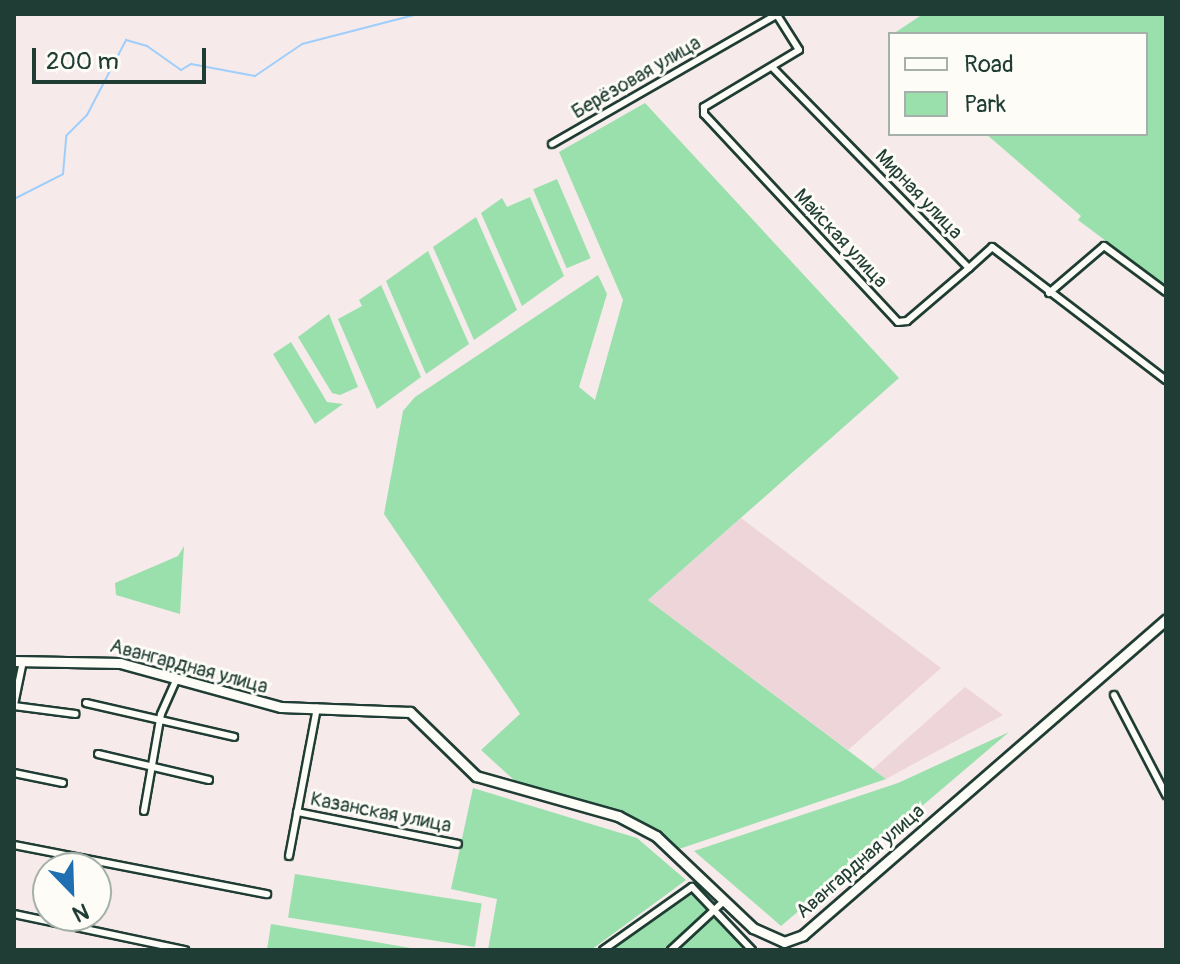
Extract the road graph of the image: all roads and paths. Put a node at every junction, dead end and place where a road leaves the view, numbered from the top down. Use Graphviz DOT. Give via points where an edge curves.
graph roads {
  1 [pos="778,14"];
  2 [pos="772,67"];
  3 [pos="552,144"];
  4 [pos="969,268"];
  5 [pos="1166,292"];
  6 [pos="1049,293"];
  7 [pos="1166,380"];
  8 [pos="1166,619"];
  9 [pos="18,661"];
  10 [pos="176,681"];
  11 [pos="1114,695"];
  12 [pos="86,703"];
  13 [pos="14,706"];
  14 [pos="317,708"];
  15 [pos="75,714"];
  16 [pos="160,720"];
  17 [pos="234,737"];
  18 [pos="98,754"];
  19 [pos="152,767"];
  20 [pos="14,773"];
  21 [pos="209,780"];
  22 [pos="63,783"];
  23 [pos="1166,795"];
  24 [pos="144,811"];
  25 [pos="297,812"];
  26 [pos="458,844"];
  27 [pos="14,845"];
  28 [pos="289,856"];
  29 [pos="267,894"];
  30 [pos="724,901"];
  31 [pos="715,911"];
  32 [pos="14,914"];
  33 [pos="185,950"];
  34 [pos="603,950"];
  35 [pos="671,950"];
  36 [pos="752,950"];
  1 -- 2 [label="street" via="799,50"];
  1 -- 3 [label="street, Берёзовая улица"];
  2 -- 4 [label="street, Мирная улица"];
  2 -- 4 [label="street, Майская улица" via="704,107 898,322 907,321"];
  4 -- 6 [label="street" via="992,247"];
  5 -- 6 [label="street" via="1104,246"];
  6 -- 7 [label="street"];
  8 -- 30 [label="main road, Авангардная улица" via="803,935 784,942 767,938"];
  9 -- 10 [label="main road, Авангардная улица" via="120,663"];
  9 -- 13 [label="street"];
  10 -- 14 [label="main road, Авангардная улица" via="249,703"];
  10 -- 16 [label="street"];
  11 -- 23 [label="street"];
  12 -- 16 [label="street"];
  13 -- 15 [label="street"];
  14 -- 25 [label="street"];
  14 -- 30 [label="main road, Авангардная улица" via="410,712 476,776 618,816 656,836"];
  16 -- 17 [label="street"];
  16 -- 19 [label="street"];
  18 -- 19 [label="street"];
  19 -- 21 [label="street"];
  19 -- 24 [label="street"];
  20 -- 22 [label="street"];
  25 -- 26 [label="street, Казанская улица"];
  25 -- 28 [label="street"];
  27 -- 29 [label="street"];
  30 -- 31 [label="street"];
  31 -- 34 [label="street" via="692,887"];
  31 -- 35 [label="street"];
  31 -- 36 [label="street"];
  32 -- 33 [label="street"];
}
